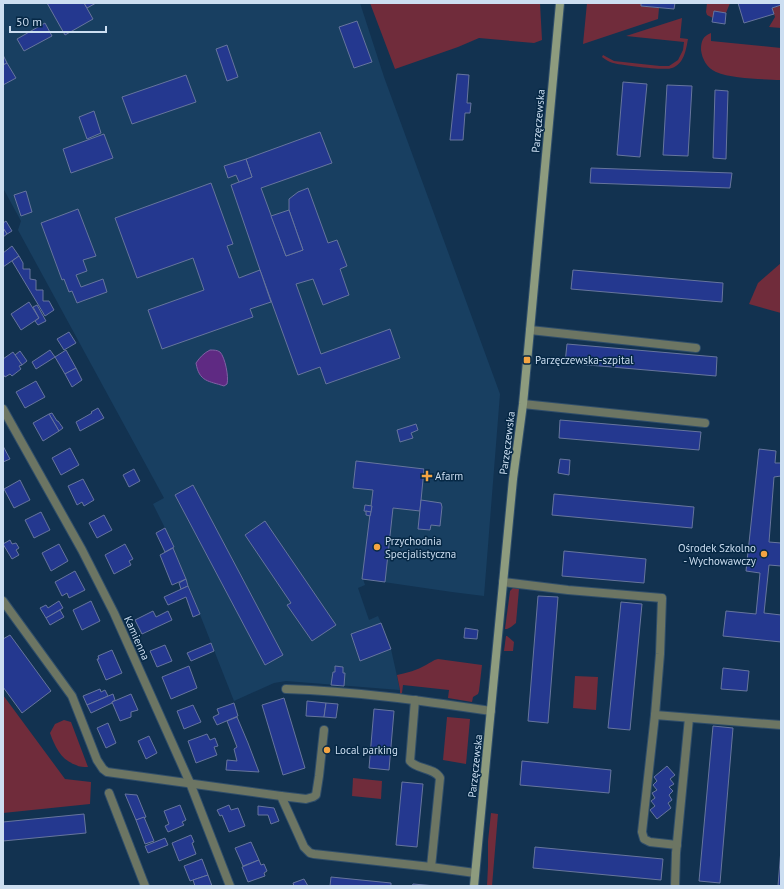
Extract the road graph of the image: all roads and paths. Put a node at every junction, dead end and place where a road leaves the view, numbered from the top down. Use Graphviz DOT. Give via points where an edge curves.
graph roads {
  1 [pos="560,3"];
  2 [pos="530,330"];
  3 [pos="696,348"];
  4 [pos="523,404"];
  5 [pos="3,409"];
  6 [pos="704,423"];
  7 [pos="503,582"];
  8 [pos="3,601"];
  9 [pos="286,689"];
  10 [pos="415,700"];
  11 [pos="491,711"];
  12 [pos="655,714"];
  13 [pos="689,718"];
  14 [pos="781,725"];
  15 [pos="324,730"];
  16 [pos="190,783"];
  17 [pos="109,793"];
  18 [pos="281,796"];
  19 [pos="677,845"];
  20 [pos="431,867"];
  21 [pos="475,873"];
  22 [pos="145,886"];
  23 [pos="230,886"];
  24 [pos="474,886"];
  25 [pos="675,886"];
  1 -- 2 [label="street, Parzęczewska"];
  2 -- 3 [label="street"];
  2 -- 4 [label="street, Parzęczewska"];
  4 -- 6 [label="street"];
  4 -- 7 [label="street, Parzęczewska"];
  5 -- 16 [label="street, Kamienna" via="82,550 110,606"];
  7 -- 11 [label="street, Parzęczewska"];
  7 -- 12 [label="street" via="662,598"];
  8 -- 16 [label="street" via="72,696 97,760 103,769 107,772"];
  9 -- 10 [label="street"];
  10 -- 11 [label="street"];
  10 -- 20 [label="street" via="410,761 416,766 438,774 440,778"];
  11 -- 21 [label="street, Parzęczewska"];
  12 -- 13 [label="street"];
  12 -- 19 [label="street" via="642,832 644,839 650,842"];
  13 -- 14 [label="street"];
  13 -- 19 [label="street"];
  15 -- 18 [label="street" via="316,794 313,798 306,799"];
  16 -- 18 [label="street"];
  16 -- 23 [label="street, Kamienna"];
  17 -- 22 [label="street"];
  18 -- 20 [label="street" via="304,847 310,853"];
  19 -- 25 [label="street"];
  20 -- 21 [label="street"];
  21 -- 24 [label="street, Parzęczewska"];
}
